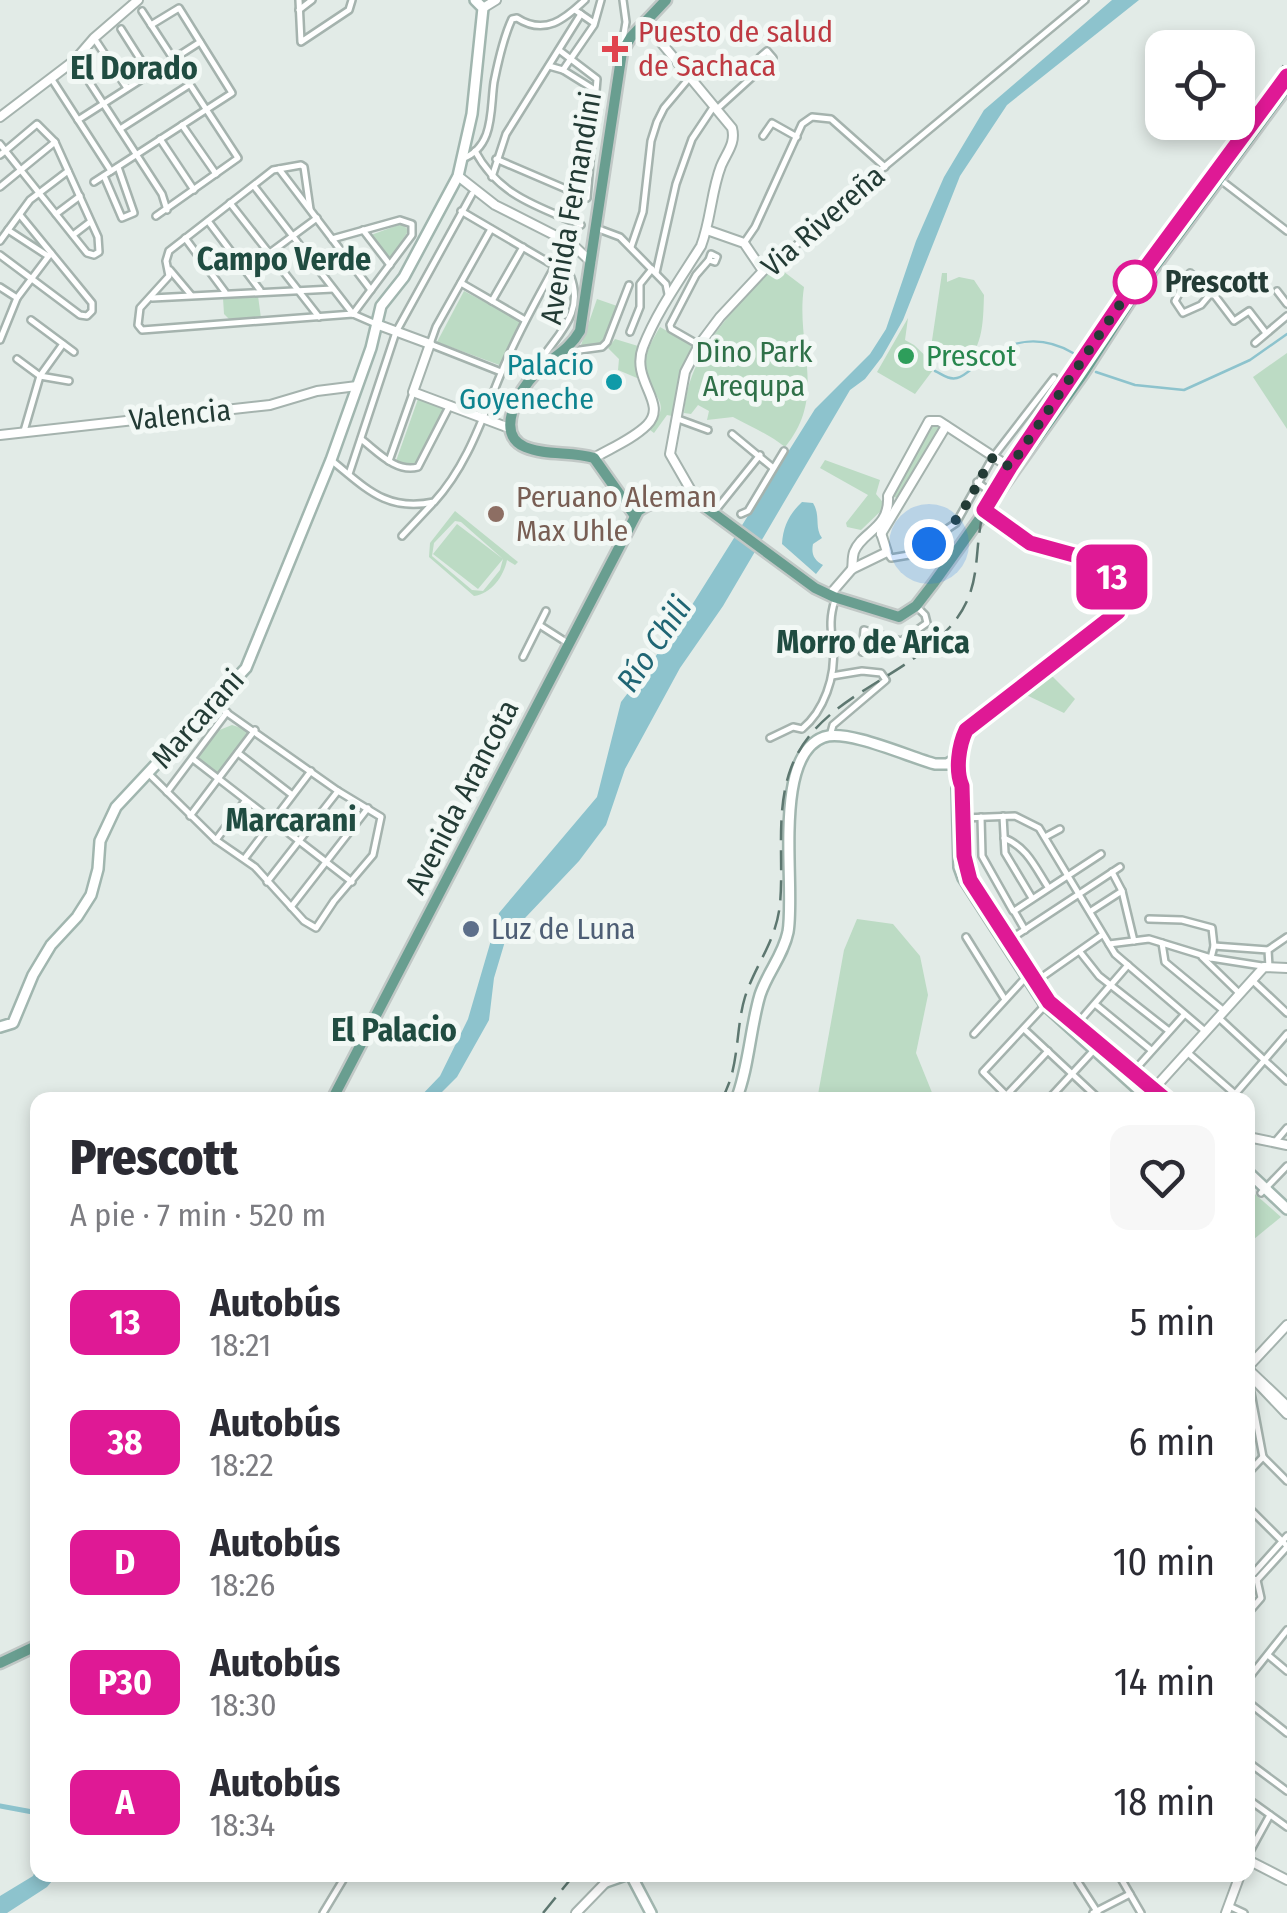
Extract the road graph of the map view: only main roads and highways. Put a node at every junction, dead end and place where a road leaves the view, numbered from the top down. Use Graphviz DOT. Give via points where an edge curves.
graph roads {
  1 [pos="666,0"];
  2 [pos="479,4"];
  3 [pos="1287,76"];
  4 [pos="1287,86"];
  5 [pos="1218,178"];
  6 [pos="984,510"];
  7 [pos="635,516"];
  8 [pos="960,757"];
  9 [pos="943,765"];
  10 [pos="959,778"];
  11 [pos="1007,941"];
  12 [pos="0,1027"];
  13 [pos="1097,1047"];
  14 [pos="336,1092"];
  15 [pos="738,1092"];
  16 [pos="1144,1092"];
  17 [pos="1146,1092"];
  18 [pos="1255,1181"];
  19 [pos="1255,1186"];
  20 [pos="1263,1191"];
  21 [pos="1287,1213"];
  22 [pos="30,1649"];
  23 [pos="0,1663"];
  24 [pos="632,1882"];
  25 [pos="651,1913"];
  1 -- 7 [label="main road, Avenida Fernandini" via="622,52 584,318 573,342 524,386 509,428 526,448 594,458"];
  2 -- 12 [label="main road, Marcarani" via="472,114 458,176 404,277 381,306 331,460 246,668 116,807 100,842 91,895 32,975 13,1023"];
  3 -- 5 [label="main road"];
  4 -- 5 [label="main road"];
  5 -- 6 [label="main road" via="1135,282"];
  6 -- 7 [label="main road" via="916,606 900,616 815,588 697,501 664,500"];
  6 -- 8 [label="main road" via="1030,543 1103,563 1120,606 966,730"];
  7 -- 14 [label="main road, Avenida Arancota"];
  8 -- 9 [label="main road"];
  8 -- 10 [label="main road"];
  9 -- 10 [label="main road"];
  9 -- 15 [label="main road" via="848,737 830,736 809,747 789,809 788,931 761,991"];
  10 -- 11 [label="main road" via="965,867"];
  10 -- 11 [label="main road" via="959,867"];
  11 -- 13 [label="main road" via="1047,1004"];
  13 -- 16 [label="main road"];
  13 -- 17 [label="main road" via="1133,1072"];
  18 -- 20 [label="main road"];
  19 -- 20 [label="main road"];
  20 -- 21 [label="main road"];
  22 -- 23 [label="main road"];
  24 -- 25 [label="main road"];
}
